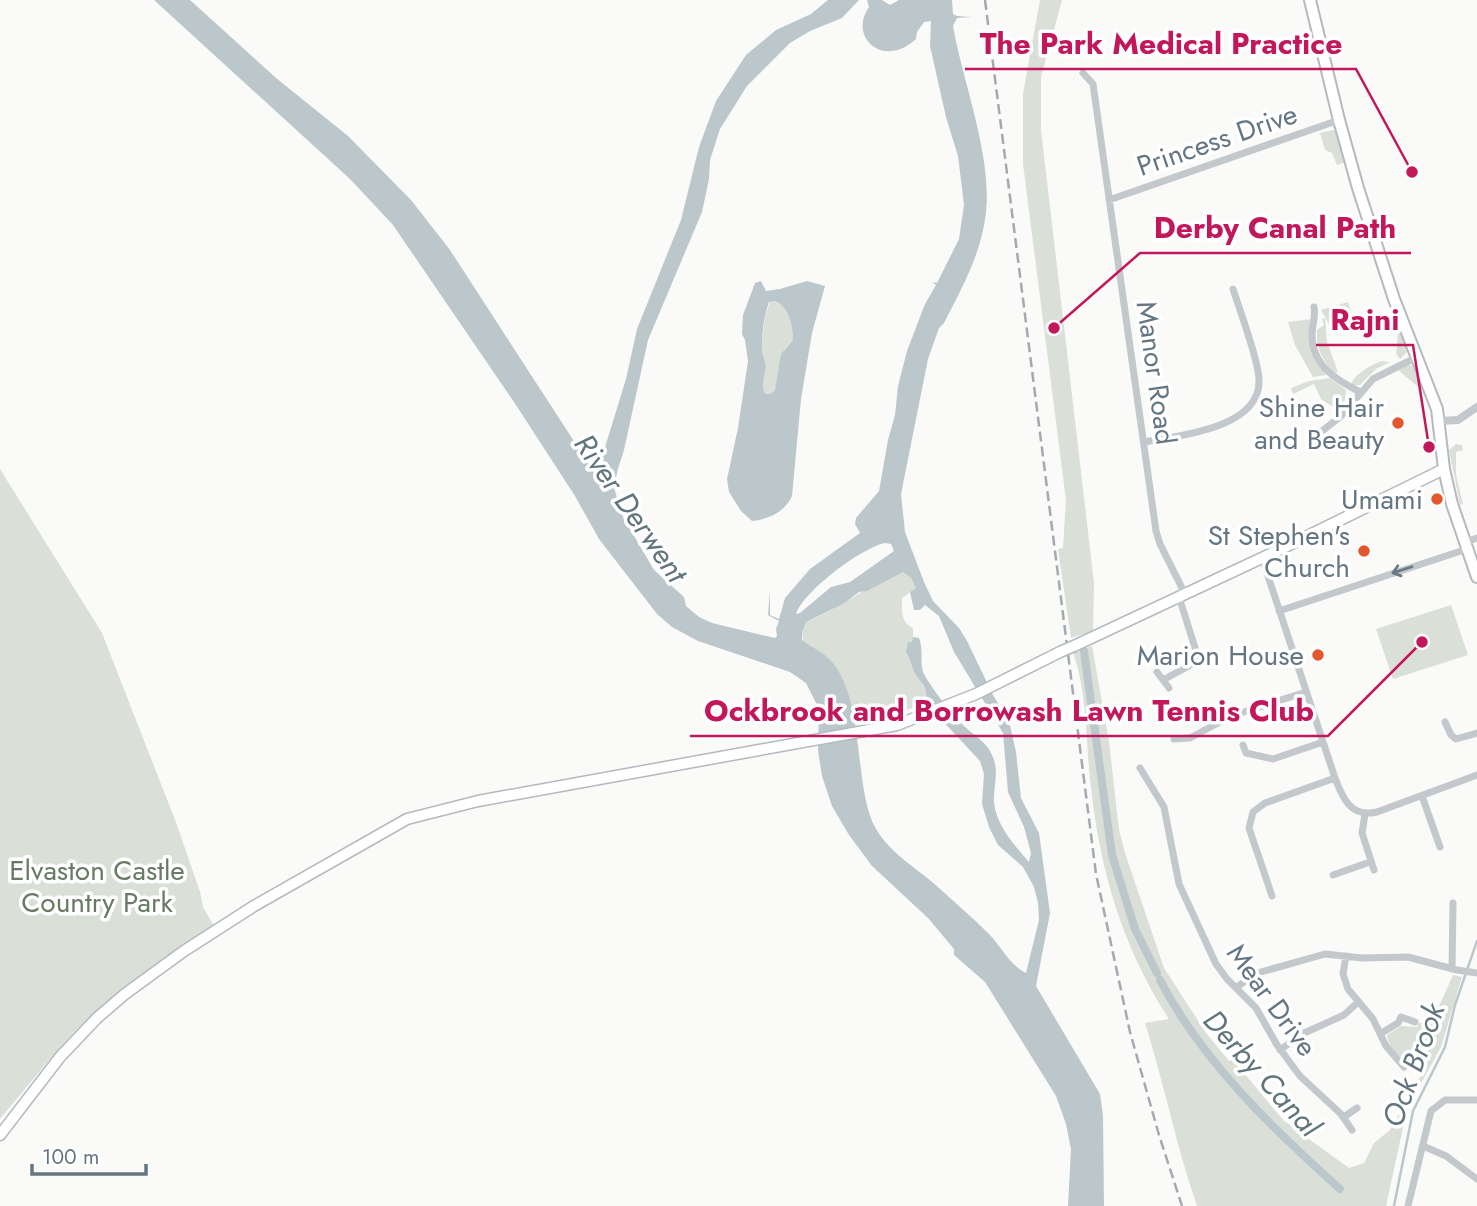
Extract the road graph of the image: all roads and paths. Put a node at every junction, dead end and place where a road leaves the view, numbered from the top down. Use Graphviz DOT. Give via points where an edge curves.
graph roads {
  1 [pos="1310,0"];
  2 [pos="1083,73"];
  3 [pos="1339,120"];
  4 [pos="1109,200"];
  5 [pos="1233,289"];
  6 [pos="1246,297"];
  7 [pos="1236,300"];
  8 [pos="1314,307"];
  9 [pos="1417,357"];
  10 [pos="1360,392"];
  11 [pos="1477,407"];
  12 [pos="1439,421"];
  13 [pos="1316,436"];
  14 [pos="1144,442"];
  15 [pos="1444,469"];
  16 [pos="1477,538"];
  17 [pos="1466,546"];
  18 [pos="1262,558"];
  19 [pos="1477,577"];
  20 [pos="1182,596"];
  21 [pos="1279,611"];
  22 [pos="1157,672"];
  23 [pos="1163,680"];
  24 [pos="1169,688"];
  25 [pos="1306,692"];
  26 [pos="1446,722"];
  27 [pos="1477,733"];
  28 [pos="1174,740"];
  29 [pos="1323,742"];
  30 [pos="1243,745"];
  31 [pos="1140,768"];
  32 [pos="1477,775"];
  33 [pos="1335,778"];
  34 [pos="1161,782"];
  35 [pos="1153,788"];
  36 [pos="1422,796"];
  37 [pos="1365,814"];
  38 [pos="1440,846"];
  39 [pos="1370,862"];
  40 [pos="1374,870"];
  41 [pos="1333,875"];
  42 [pos="1193,890"];
  43 [pos="1183,894"];
  44 [pos="1272,896"];
  45 [pos="1453,903"];
  46 [pos="1346,956"];
  47 [pos="1456,970"];
  48 [pos="1475,973"];
  49 [pos="1236,988"];
  50 [pos="1357,1003"];
  51 [pos="1415,1022"];
  52 [pos="1380,1034"];
  53 [pos="1280,1050"];
  54 [pos="1404,1067"];
  55 [pos="1477,1100"];
  56 [pos="1357,1108"];
  57 [pos="1344,1117"];
  58 [pos="1352,1130"];
  59 [pos="0,1135"];
  60 [pos="1423,1146"];
  61 [pos="1477,1178"];
  62 [pos="1408,1206"];
  1 -- 3 [label="main road"];
  2 -- 4 [label="street, Manor Road" via="1093,84"];
  3 -- 4 [label="street, Princess Drive"];
  3 -- 9 [label="main road" via="1394,299"];
  4 -- 14 [label="street, Manor Road"];
  5 -- 7 [label="street"];
  6 -- 7 [label="street"];
  7 -- 14 [label="street" via="1259,375 1253,401 1211,430"];
  8 -- 10 [label="street" via="1313,342 1318,358 1331,376"];
  9 -- 10 [label="street" via="1381,374"];
  9 -- 12 [label="main road"];
  10 -- 13 [label="street" via="1342,416"];
  11 -- 12 [label="street" via="1458,420"];
  12 -- 15 [label="main road"];
  14 -- 20 [label="street, Manor Road" via="1158,540"];
  15 -- 17 [label="main road"];
  15 -- 18 [label="main road"];
  16 -- 17 [label="street"];
  17 -- 19 [label="main road"];
  17 -- 21 [label="street, one-way"];
  18 -- 20 [label="main road"];
  18 -- 21 [label="street"];
  20 -- 23 [label="street, Manor Road" via="1198,654 1192,664"];
  20 -- 59 [label="main road, bridge" via="976,694 904,723 478,801 394,825 254,906 125,994 60,1057"];
  21 -- 25 [label="street"];
  22 -- 23 [label="street"];
  23 -- 24 [label="street"];
  25 -- 28 [label="street" via="1231,716 1190,738"];
  25 -- 29 [label="street"];
  26 -- 27 [label="street" via="1456,739"];
  29 -- 30 [label="street" via="1273,759 1246,753"];
  29 -- 33 [label="street"];
  31 -- 35 [label="street, Mear Drive"];
  32 -- 36 [label="street"];
  33 -- 37 [label="street" via="1346,803"];
  33 -- 44 [label="street" via="1265,803 1253,812 1249,828"];
  34 -- 35 [label="street"];
  35 -- 43 [label="street, Mear Drive" via="1167,814"];
  36 -- 37 [label="street"];
  36 -- 38 [label="street"];
  37 -- 39 [label="street" via="1362,833"];
  39 -- 40 [label="street"];
  39 -- 41 [label="street"];
  42 -- 43 [label="street"];
  43 -- 49 [label="street, Mear Drive" via="1216,964"];
  45 -- 47 [label="street"];
  46 -- 47 [label="street" via="1408,957"];
  46 -- 49 [label="street" via="1325,954 1254,974"];
  46 -- 50 [label="street" via="1344,978"];
  47 -- 48 [label="street"];
  49 -- 53 [label="street, Mear Drive" via="1256,1009"];
  50 -- 52 [label="street"];
  50 -- 53 [label="street"];
  51 -- 52 [label="street" via="1401,1017"];
  52 -- 54 [label="street"];
  53 -- 57 [label="street, Mear Drive" via="1307,1084"];
  55 -- 60 [label="street" via="1450,1099 1435,1106"];
  56 -- 57 [label="street"];
  57 -- 58 [label="street, Mear Drive"];
  60 -- 61 [label="street"];
  60 -- 62 [label="street"];
}
